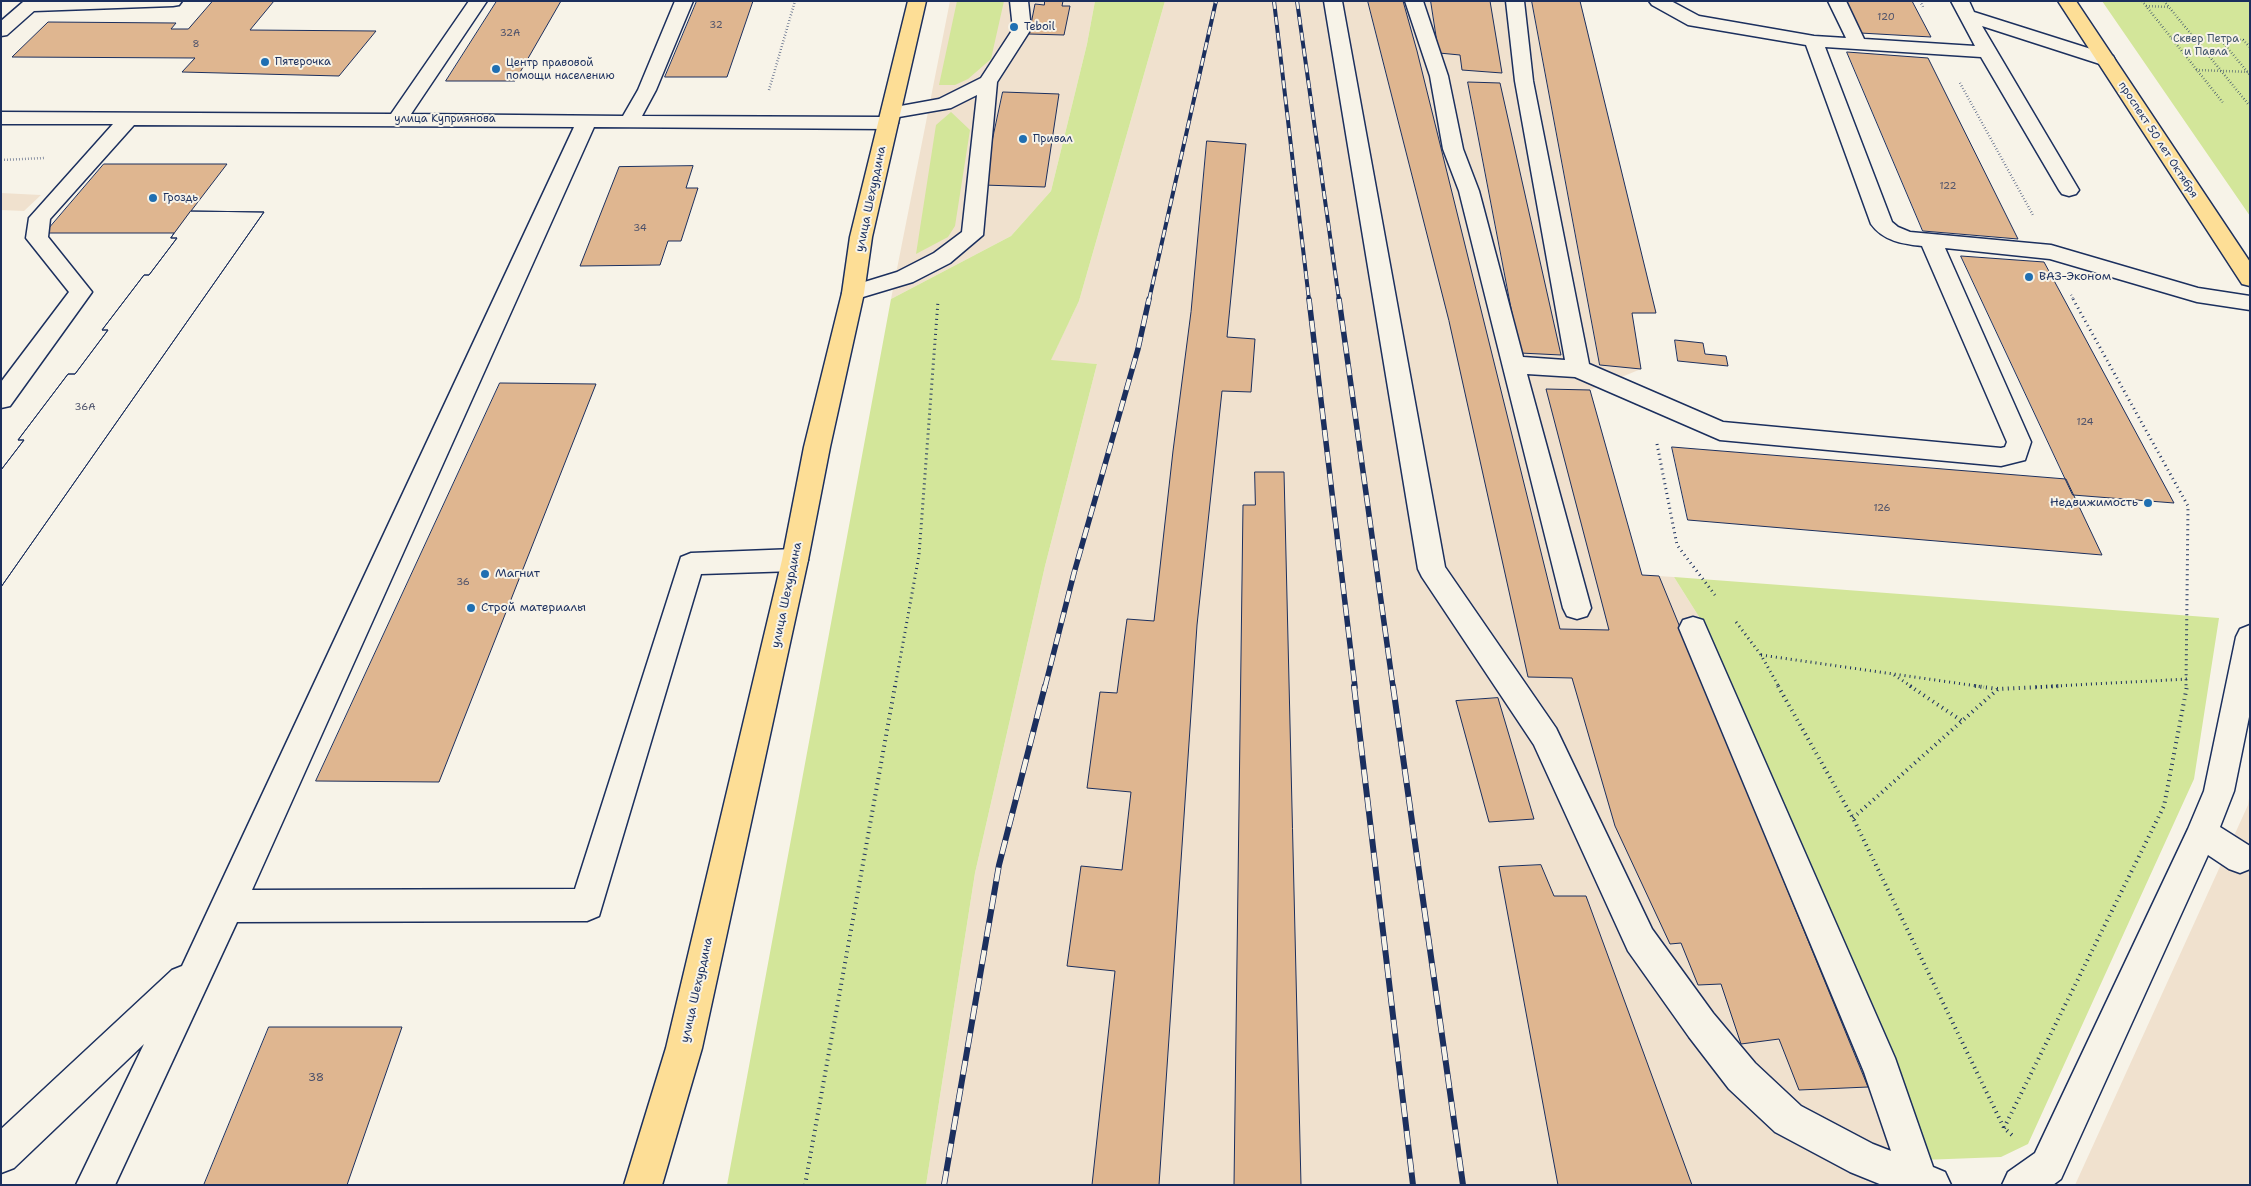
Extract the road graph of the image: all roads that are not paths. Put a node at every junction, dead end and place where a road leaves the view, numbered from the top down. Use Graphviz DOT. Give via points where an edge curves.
graph roads {
  1 [pos="173,1"];
  2 [pos="478,1"];
  3 [pos="684,1"];
  4 [pos="917,1"];
  5 [pos="1019,1"];
  6 [pos="1333,1"];
  7 [pos="1414,1"];
  8 [pos="1515,1"];
  9 [pos="1658,1"];
  10 [pos="1836,1"];
  11 [pos="2067,1"];
  12 [pos="1963,8"];
  13 [pos="1,31"];
  14 [pos="1814,41"];
  15 [pos="1858,44"];
  16 [pos="1986,52"];
  17 [pos="2106,60"];
  18 [pos="988,82"];
  19 [pos="1,118"];
  20 [pos="129,118"];
  21 [pos="889,118"];
  22 [pos="398,119"];
  23 [pos="587,120"];
  24 [pos="630,120"];
  25 [pos="2070,190"];
  26 [pos="1931,241"];
  27 [pos="2250,279"];
  28 [pos="853,293"];
  29 [pos="2250,303"];
  30 [pos="1513,365"];
  31 [pos="1578,368"];
  32 [pos="1,400"];
  33 [pos="795,560"];
  34 [pos="1577,608"];
  35 [pos="1693,628"];
  36 [pos="2250,637"];
  37 [pos="2202,833"];
  38 [pos="2240,858"];
  39 [pos="228,906"];
  40 [pos="196,971"];
  41 [pos="1,1155"];
  42 [pos="1925,1182"];
  43 [pos="94,1185"];
  44 [pos="643,1185"];
  45 [pos="2021,1185"];
  1 -- 13 [label="street" via="29,6"];
  2 -- 22 [label="street"];
  3 -- 24 [label="street" via="647,90"];
  4 -- 21 [label="main road, улица Шехурдина"];
  5 -- 18 [label="street" via="1022,29"];
  6 -- 42 [label="street" via="1432,569 1545,737 1640,940 1701,1026 1742,1076 1788,1119 1863,1160"];
  7 -- 30 [label="street" via="1439,76 1453,149 1469,191"];
  8 -- 31 [label="street" via="1524,81"];
  9 -- 14 [label="street" via="1694,21"];
  10 -- 15 [label="street"];
  11 -- 17 [label="main road, проспект 50 лет Октября"];
  12 -- 16 [label="street"];
  12 -- 17 [label="street"];
  14 -- 15 [label="street"];
  14 -- 26 [label="street" via="1882,224 1890,232 1907,238"];
  15 -- 16 [label="street"];
  16 -- 25 [label="street"];
  17 -- 27 [label="main road, проспект 50 лет Октября"];
  18 -- 21 [label="street, улица Куприянова" via="944,104"];
  18 -- 28 [label="street" via="972,235 942,258 905,277"];
  19 -- 20 [label="street, улица Куприянова"];
  20 -- 22 [label="street, улица Куприянова"];
  20 -- 32 [label="street" via="40,218 37,238 81,292"];
  21 -- 24 [label="street, улица Куприянова"];
  21 -- 28 [label="main road, улица Шехурдина" via="861,238"];
  22 -- 23 [label="street, улица Куприянова"];
  23 -- 24 [label="street, улица Куприянова"];
  23 -- 39 [label="street"];
  26 -- 29 [label="street" via="2051,252 2197,295"];
  26 -- 31 [label="street" via="2019,442 2016,454 2001,458 1720,431"];
  28 -- 33 [label="main road, улица Шехурдина"];
  30 -- 31 [label="street"];
  30 -- 34 [label="street"];
  33 -- 39 [label="street" via="691,564 586,905"];
  33 -- 44 [label="main road, улица Шехурдина" via="684,1048"];
  35 -- 42 [label="street" via="1882,1072"];
  36 -- 37 [label="street" via="2219,791"];
  37 -- 38 [label="street"];
  37 -- 45 [label="street" via="2048,1166"];
  39 -- 40 [label="street"];
  40 -- 41 [label="street"];
  40 -- 43 [label="street"];
}
